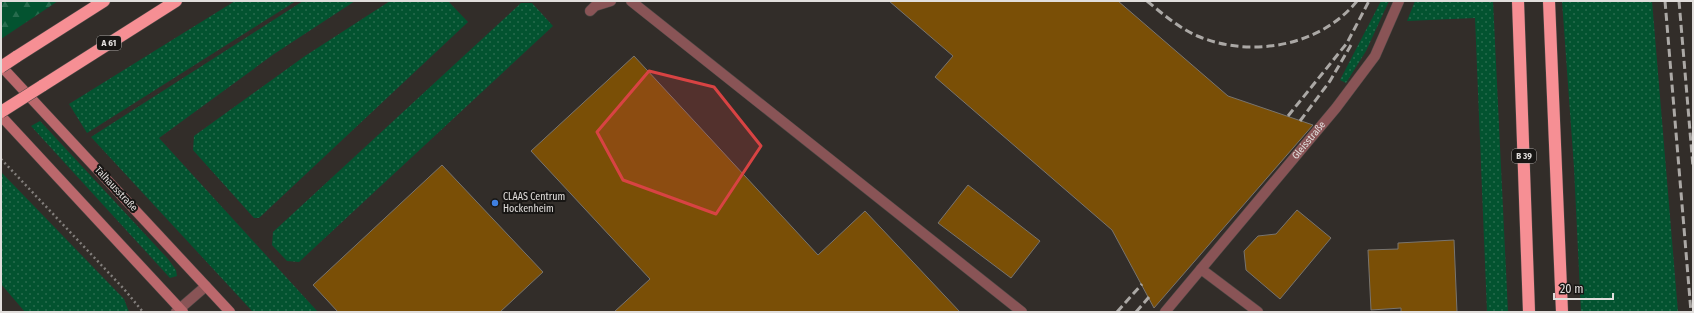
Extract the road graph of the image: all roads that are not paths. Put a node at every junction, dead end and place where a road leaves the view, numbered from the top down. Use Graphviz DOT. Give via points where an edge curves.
graph roads {
  1 [pos="104,1"];
  2 [pos="176,1"];
  3 [pos="611,1"];
  4 [pos="631,1"];
  5 [pos="1400,1"];
  6 [pos="1518,1"];
  7 [pos="1549,1"];
  8 [pos="590,11"];
  9 [pos="1,66"];
  10 [pos="1,112"];
  11 [pos="1,116"];
  12 [pos="1201,269"];
  13 [pos="206,286"];
  14 [pos="179,311"];
  15 [pos="230,312"];
  16 [pos="1022,312"];
  17 [pos="1165,312"];
  18 [pos="1258,312"];
  19 [pos="1529,312"];
  20 [pos="1562,312"];
  1 -- 9 [label="highway, bridge"];
  2 -- 10 [label="highway, A 61, bridge"];
  3 -- 8 [label="street" via="595,6"];
  4 -- 16 [label="street"];
  5 -- 12 [label="street, Gleisstraße" via="1375,56 1336,108"];
  6 -- 19 [label="highway, B 39"];
  7 -- 20 [label="highway"];
  9 -- 13 [label="main road, Talhausstraße"];
  11 -- 14 [label="main road"];
  12 -- 17 [label="street, Gleisstraße"];
  12 -- 18 [label="street"];
  13 -- 14 [label="street"];
  13 -- 15 [label="main road, Talhausstraße"];
}
